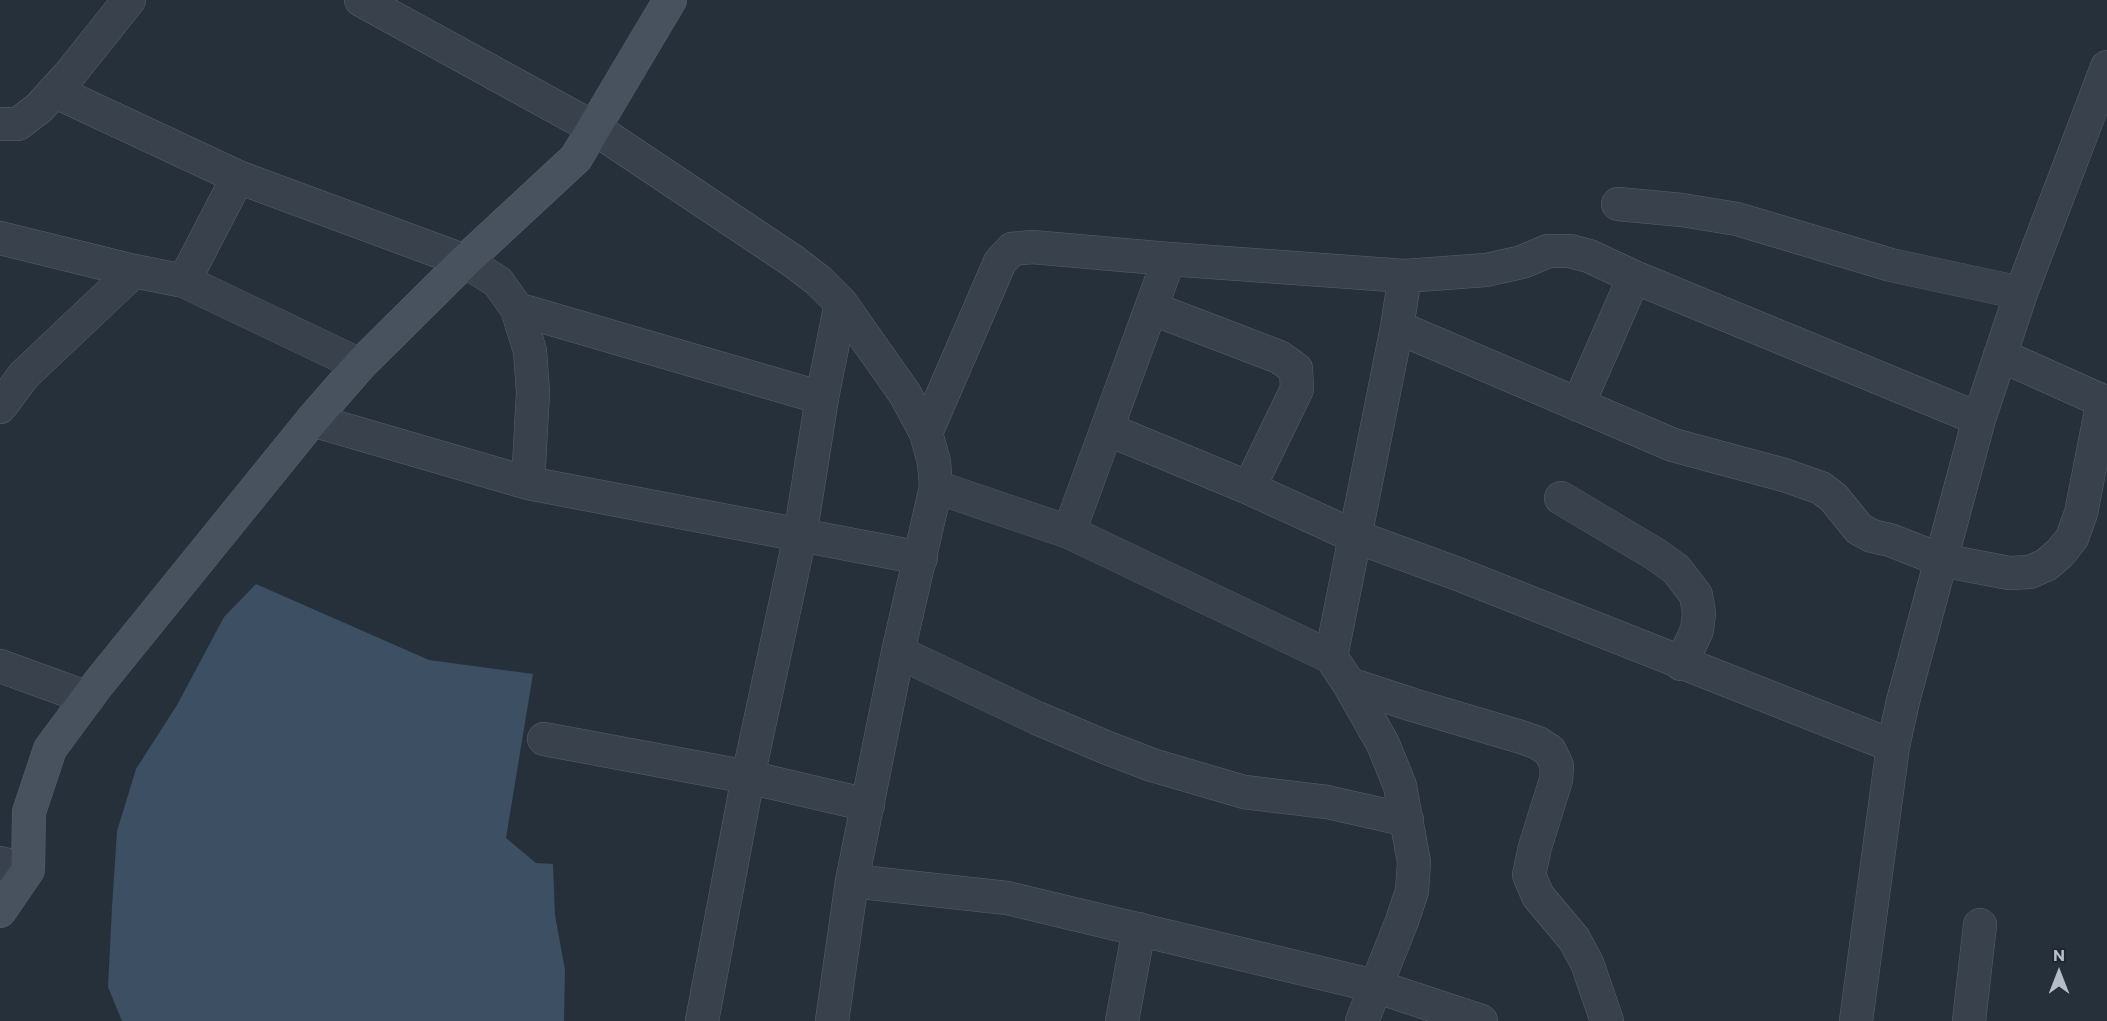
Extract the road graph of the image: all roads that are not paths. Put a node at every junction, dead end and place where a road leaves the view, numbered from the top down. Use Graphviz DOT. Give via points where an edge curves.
graph roads {
  1 [pos="129,0"];
  2 [pos="361,0"];
  3 [pos="670,0"];
  4 [pos="2103,89"];
  5 [pos="54,91"];
  6 [pos="0,124"];
  7 [pos="594,128"];
  8 [pos="237,177"];
  9 [pos="1618,204"];
  10 [pos="2,243"];
  11 [pos="1169,259"];
  12 [pos="465,261"];
  13 [pos="134,271"];
  14 [pos="1405,276"];
  15 [pos="1634,278"];
  16 [pos="184,281"];
  17 [pos="2021,293"];
  18 [pos="841,303"];
  19 [pos="1151,308"];
  20 [pos="517,309"];
  21 [pos="1397,327"];
  22 [pos="2000,355"];
  23 [pos="360,365"];
  24 [pos="822,398"];
  25 [pos="2105,402"];
  26 [pos="1578,405"];
  27 [pos="0,407"];
  28 [pos="1979,419"];
  29 [pos="312,420"];
  30 [pos="1107,429"];
  31 [pos="926,433"];
  32 [pos="528,483"];
  33 [pos="936,487"];
  34 [pos="1249,488"];
  35 [pos="1562,498"];
  36 [pos="1070,532"];
  37 [pos="800,536"];
  38 [pos="1354,536"];
  39 [pos="921,558"];
  40 [pos="1941,560"];
  41 [pos="898,652"];
  42 [pos="1331,657"];
  43 [pos="1682,664"];
  44 [pos="0,666"];
  45 [pos="1349,684"];
  46 [pos="88,698"];
  47 [pos="544,739"];
  48 [pos="1893,746"];
  49 [pos="748,777"];
  50 [pos="868,805"];
  51 [pos="1407,820"];
  52 [pos="14,866"];
  53 [pos="852,881"];
  54 [pos="0,911"];
  55 [pos="1980,926"];
  56 [pos="1139,929"];
  57 [pos="1376,986"];
  58 [pos="702,1021"];
  59 [pos="832,1021"];
  60 [pos="1122,1021"];
  61 [pos="1362,1021"];
  62 [pos="1481,1021"];
  63 [pos="1607,1021"];
  64 [pos="1856,1021"];
  65 [pos="1969,1021"];
  1 -- 5 [label="street"];
  2 -- 7 [label="street"];
  3 -- 7 [label="street"];
  4 -- 17 [label="street"];
  5 -- 6 [label="street" via="18,124"];
  5 -- 8 [label="street"];
  7 -- 12 [label="street" via="576,158"];
  7 -- 18 [label="street" via="793,261"];
  8 -- 12 [label="street"];
  8 -- 16 [label="street"];
  9 -- 17 [label="street" via="1737,219 1891,265"];
  10 -- 13 [label="street"];
  11 -- 14 [label="street"];
  11 -- 19 [label="street"];
  11 -- 31 [label="street" via="1032,247 1012,249 1000,262"];
  12 -- 20 [label="street" via="498,282"];
  12 -- 23 [label="street"];
  13 -- 16 [label="street"];
  13 -- 27 [label="street" via="24,375"];
  14 -- 15 [label="street" via="1486,270 1548,251 1570,251"];
  14 -- 21 [label="street"];
  15 -- 26 [label="street"];
  15 -- 28 [label="street"];
  16 -- 23 [label="street"];
  17 -- 22 [label="street"];
  18 -- 24 [label="street"];
  18 -- 31 [label="street" via="905,394"];
  19 -- 30 [label="street"];
  19 -- 34 [label="street" via="1279,357 1296,369 1297,389"];
  20 -- 24 [label="street"];
  20 -- 32 [label="street" via="530,351 533,393"];
  21 -- 26 [label="street"];
  21 -- 38 [label="street"];
  22 -- 25 [label="street"];
  22 -- 28 [label="street"];
  23 -- 29 [label="street"];
  24 -- 37 [label="street"];
  25 -- 40 [label="street" via="2081,513 2072,538 2060,553 2030,572 2008,573"];
  26 -- 40 [label="street" via="1673,445 1821,488 1859,530"];
  28 -- 40 [label="street"];
  29 -- 32 [label="street"];
  29 -- 46 [label="street"];
  30 -- 34 [label="street"];
  30 -- 36 [label="street"];
  31 -- 33 [label="street"];
  32 -- 37 [label="street"];
  33 -- 36 [label="street"];
  33 -- 39 [label="street"];
  34 -- 38 [label="street"];
  35 -- 43 [label="street" via="1676,569 1696,595 1700,613 1697,630"];
  36 -- 42 [label="street"];
  37 -- 39 [label="street"];
  37 -- 49 [label="street"];
  38 -- 42 [label="street"];
  38 -- 43 [label="street"];
  39 -- 41 [label="street"];
  40 -- 48 [label="street"];
  41 -- 50 [label="street"];
  41 -- 51 [label="street" via="1037,718 1152,765 1244,792 1326,802"];
  42 -- 45 [label="street"];
  43 -- 48 [label="street"];
  44 -- 46 [label="street"];
  45 -- 51 [label="street" via="1383,744 1400,786"];
  45 -- 63 [label="street" via="1521,737 1550,752 1557,766 1556,780 1530,875 1538,896 1574,939 1587,963"];
  46 -- 52 [label="street" via="50,749"];
  47 -- 49 [label="street"];
  48 -- 64 [label="street"];
  49 -- 50 [label="street"];
  49 -- 58 [label="street"];
  50 -- 53 [label="street"];
  51 -- 57 [label="street" via="1414,862 1412,891"];
  52 -- 54 [label="street"];
  53 -- 56 [label="street" via="1007,898"];
  53 -- 59 [label="street"];
  55 -- 65 [label="street"];
  56 -- 57 [label="street"];
  56 -- 60 [label="street"];
  57 -- 61 [label="street"];
  57 -- 62 [label="street"];
}
